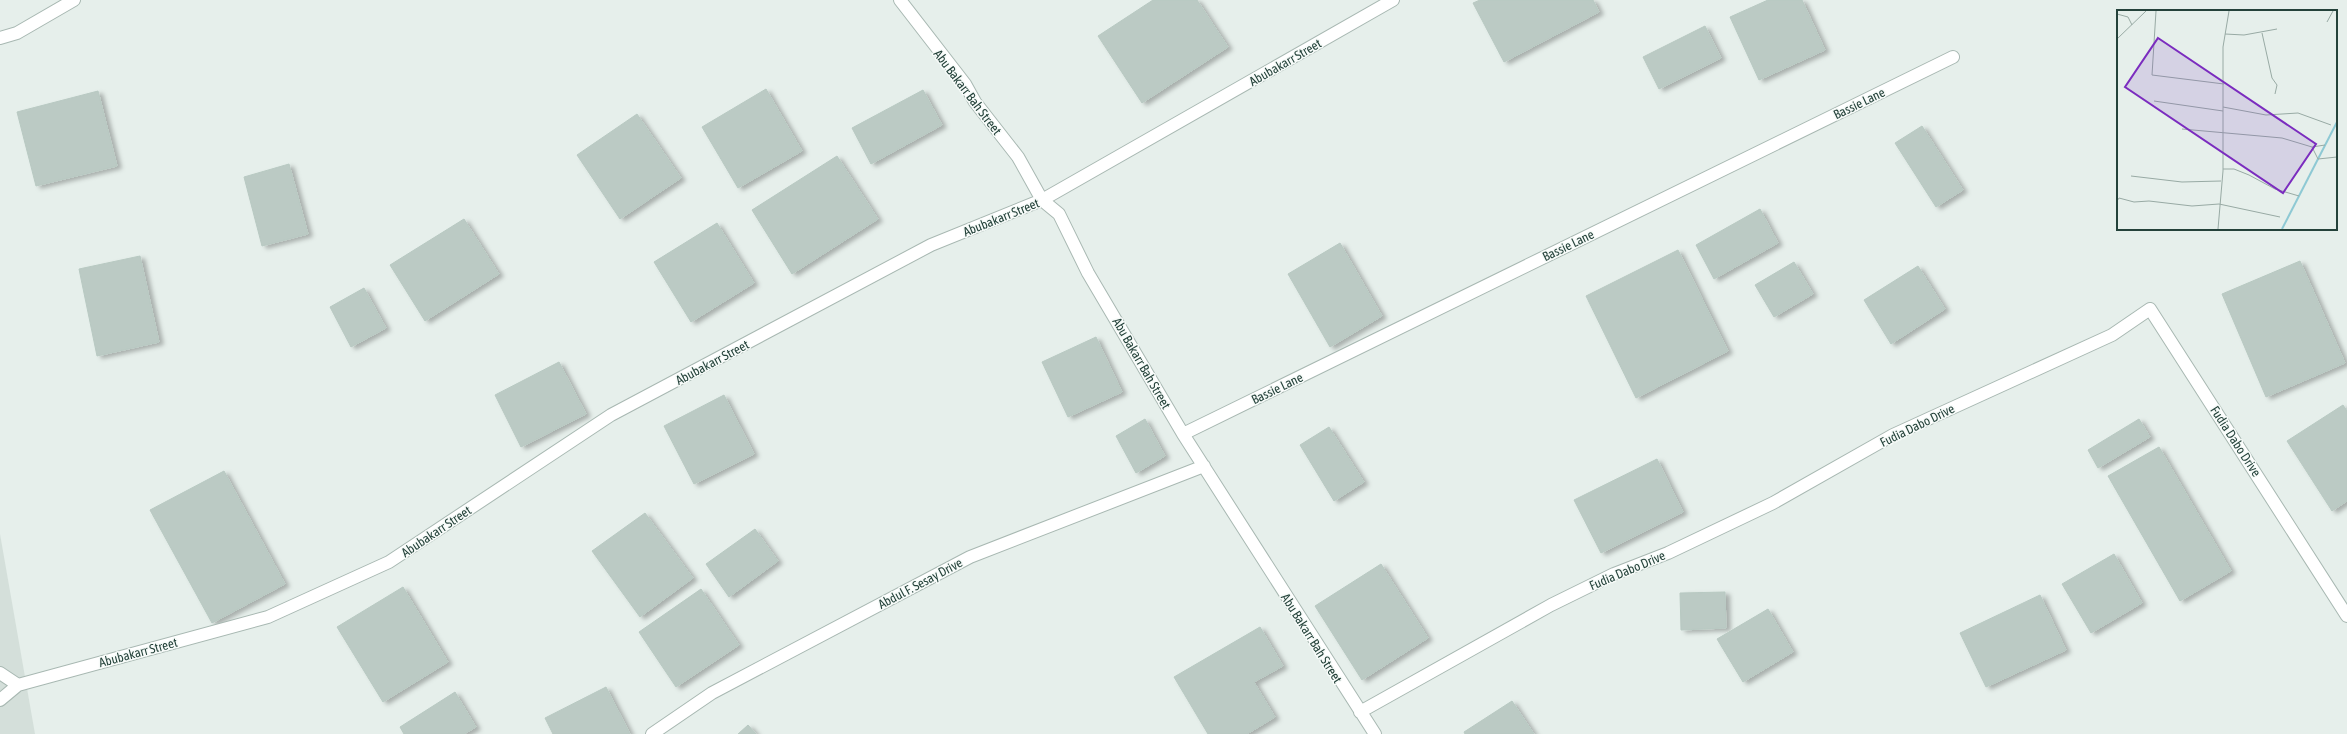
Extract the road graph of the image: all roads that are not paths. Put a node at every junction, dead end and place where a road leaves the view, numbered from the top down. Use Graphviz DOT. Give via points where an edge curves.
graph roads {
  1 [pos="74,0"];
  2 [pos="900,0"];
  3 [pos="1393,0"];
  4 [pos="0,38"];
  5 [pos="1953,57"];
  6 [pos="1042,200"];
  7 [pos="1183,434"];
  8 [pos="1204,466"];
  9 [pos="2347,616"];
  10 [pos="0,674"];
  11 [pos="18,685"];
  12 [pos="0,700"];
  13 [pos="1360,712"];
  14 [pos="652,734"];
  15 [pos="1375,734"];
  1 -- 4 [label="street" via="17,33"];
  2 -- 6 [label="street, Abu Bakarr Bah Street" via="1018,157"];
  3 -- 6 [label="street, Abubakarr Street"];
  5 -- 7 [label="street, Bassie Lane"];
  6 -- 7 [label="street, Abu Bakarr Bah Street" via="1059,214 1088,273"];
  6 -- 11 [label="street, Abubakarr Street" via="931,245 611,415 389,562 268,617"];
  7 -- 8 [label="street, Abu Bakarr Bah Street"];
  8 -- 13 [label="street, Abu Bakarr Bah Street"];
  8 -- 14 [label="street, Abdul F. Sesay Drive" via="970,557 712,693"];
  9 -- 13 [label="street, Fudia Dabo Drive" via="2150,309 2112,335 1893,435 1773,503 1551,605"];
  10 -- 11 [label="street"];
  11 -- 12 [label="street"];
  13 -- 15 [label="street, Abu Bakarr Bah Street"];
}
